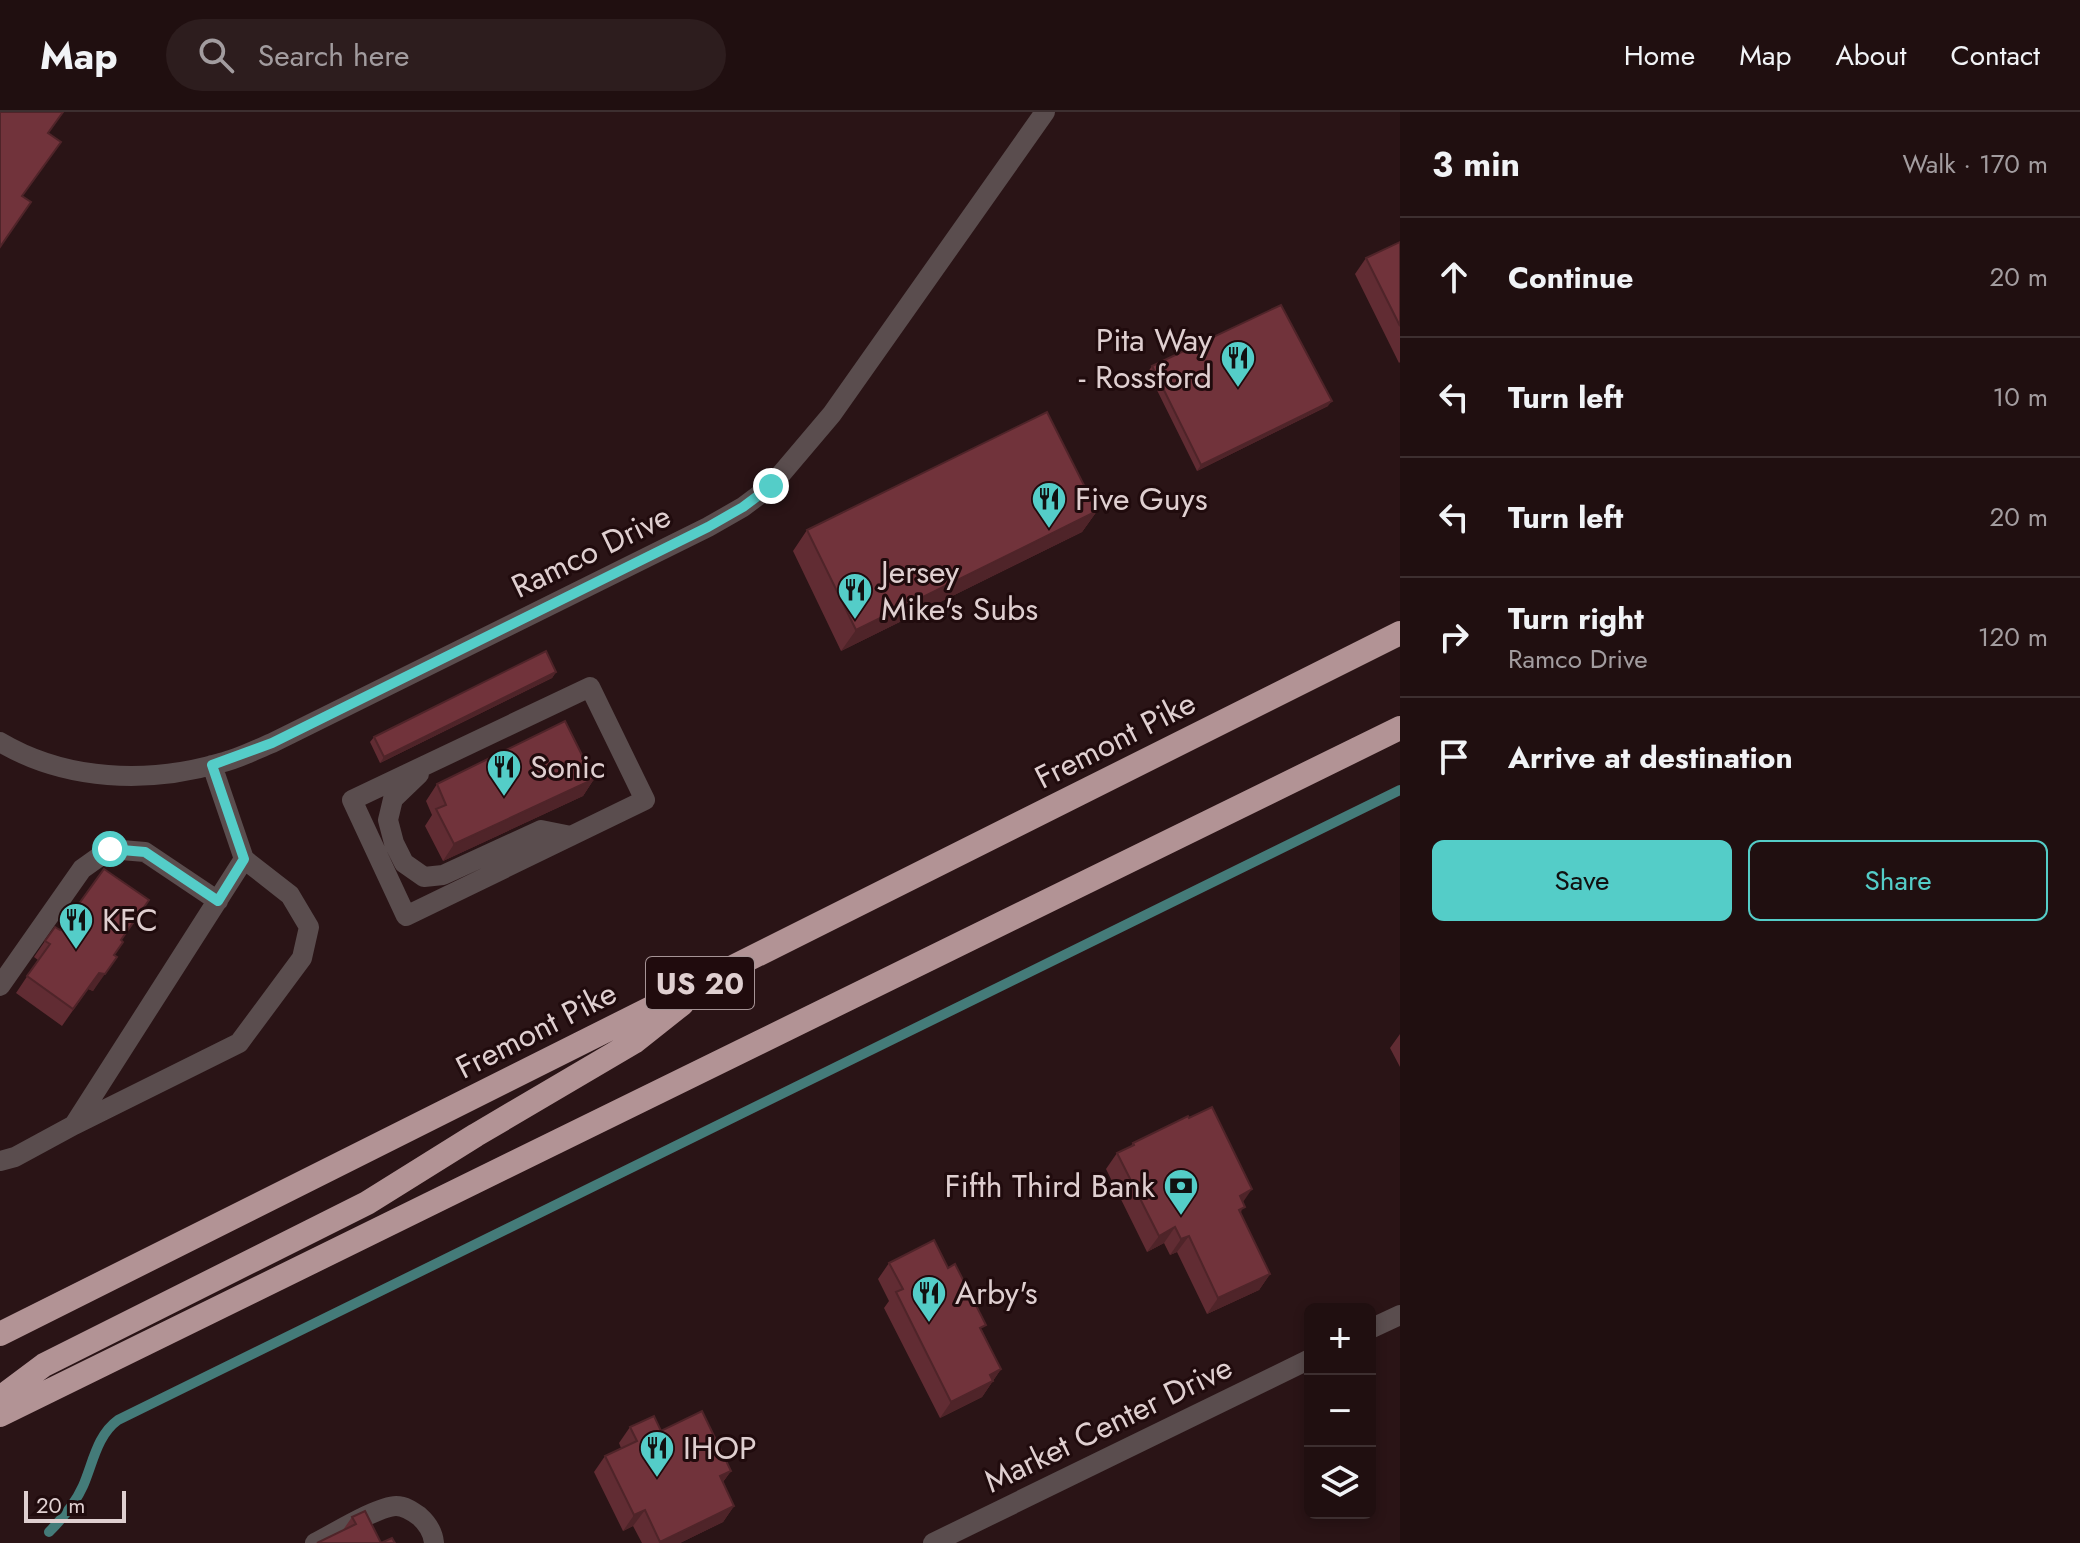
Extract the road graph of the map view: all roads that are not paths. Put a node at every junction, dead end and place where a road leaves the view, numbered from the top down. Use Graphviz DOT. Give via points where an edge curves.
graph roads {
  1 [pos="1045,112"];
  2 [pos="1400,633"];
  3 [pos="1400,728"];
  4 [pos="0,742"];
  5 [pos="434,761"];
  6 [pos="212,765"];
  7 [pos="571,836"];
  8 [pos="244,859"];
  9 [pos="218,901"];
  10 [pos="725,971"];
  11 [pos="0,986"];
  12 [pos="74,1125"];
  13 [pos="0,1161"];
  14 [pos="1400,1315"];
  15 [pos="1376,1326"];
  16 [pos="0,1334"];
  17 [pos="1304,1362"];
  18 [pos="0,1398"];
  19 [pos="0,1415"];
  20 [pos="435,1540"];
  21 [pos="315,1543"];
  22 [pos="933,1543"];
  1 -- 6 [label="street, Ramco Drive" via="832,414 771,486 708,527 272,743"];
  2 -- 10 [label="highway, Fremont Pike / US 20"];
  3 -- 19 [label="highway, US 20"];
  4 -- 6 [label="street, Ramco Drive" via="44,763 91,775 179,773"];
  5 -- 7 [label="street" via="393,799 388,820 404,863 424,877 443,875 541,830"];
  5 -- 7 [label="street" via="590,687 645,800"];
  5 -- 7 [label="street" via="352,800 406,916"];
  6 -- 8 [label="street"];
  8 -- 9 [label="street"];
  8 -- 12 [label="street" via="290,895 309,927 302,958 239,1043"];
  9 -- 11 [label="street" via="145,852 110,849 82,869"];
  9 -- 12 [label="street"];
  10 -- 16 [label="highway, Fremont Pike / US 20"];
  10 -- 18 [label="highway" via="634,1042 367,1203 44,1365"];
  12 -- 13 [label="street"];
  14 -- 15 [label="street"];
  17 -- 22 [label="street, Market Center Drive"];
  20 -- 21 [label="street" via="423,1520 410,1509 395,1506"];
}
